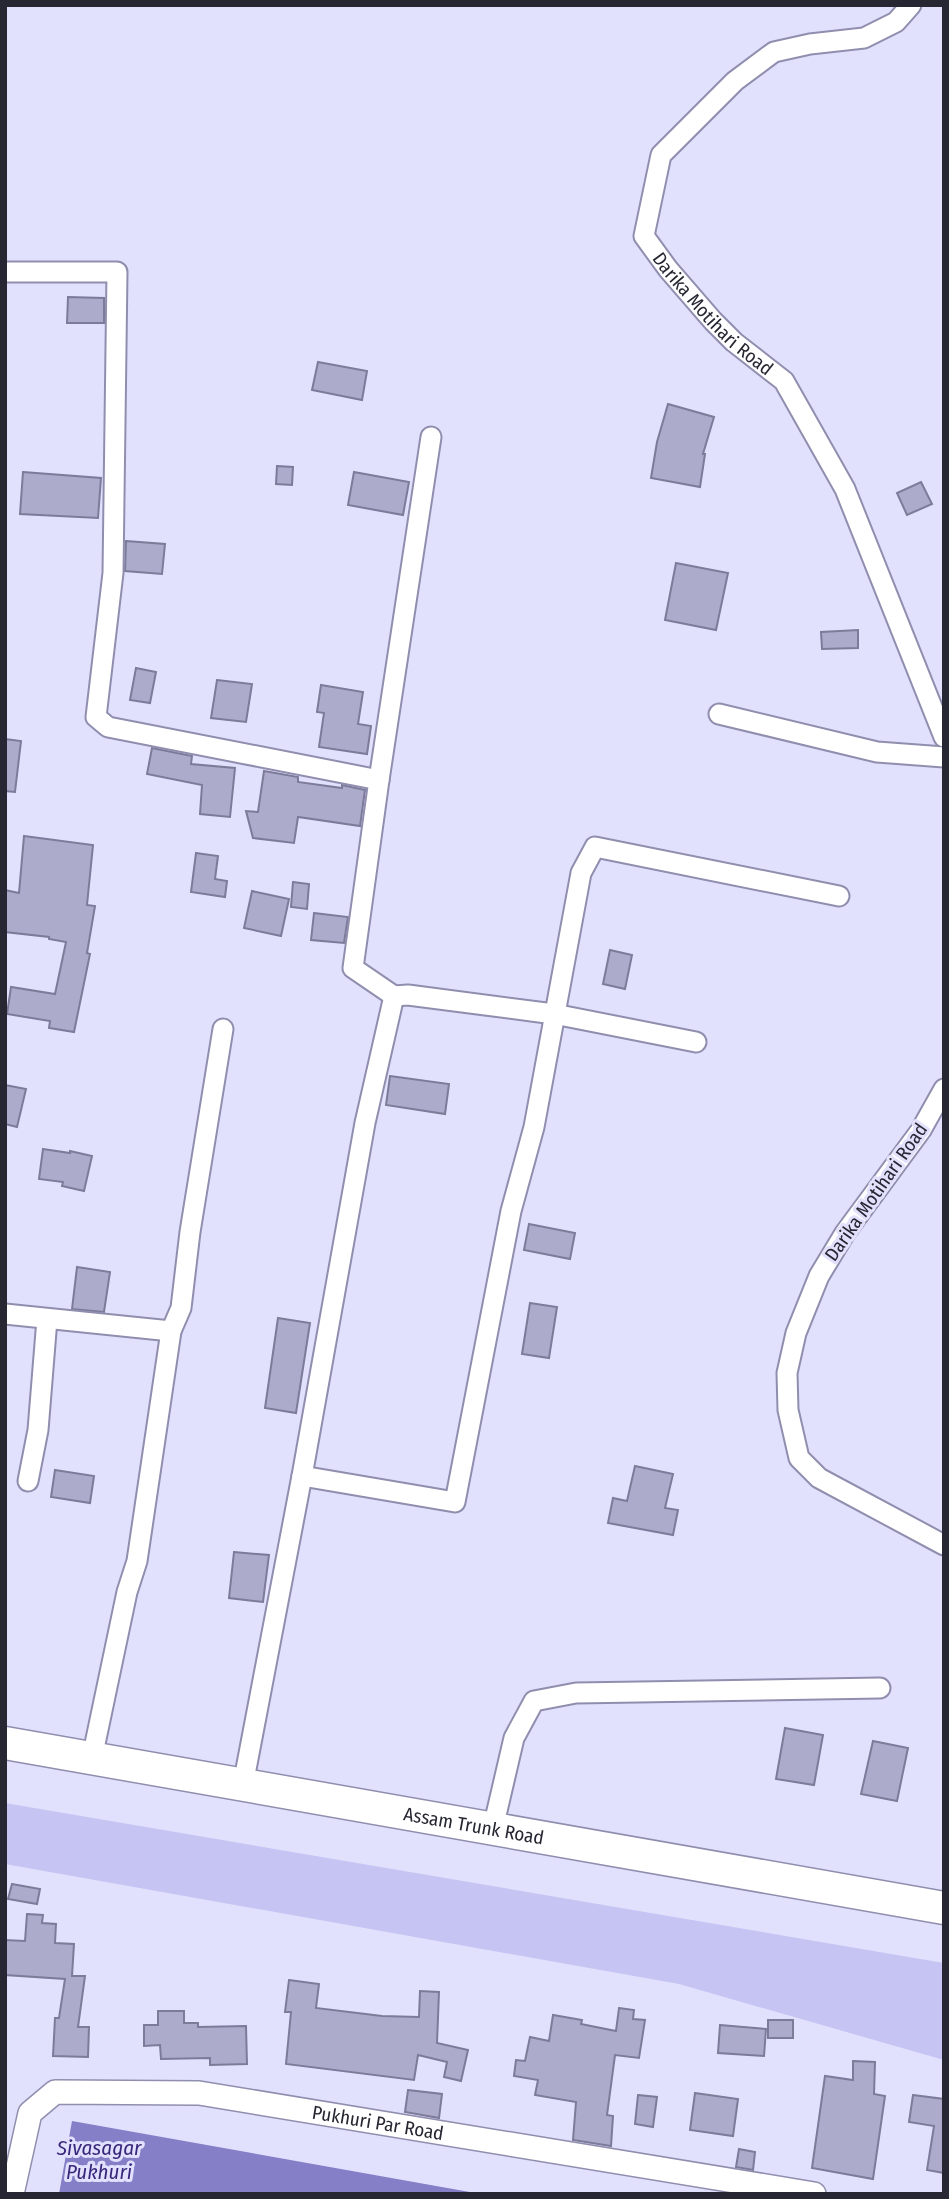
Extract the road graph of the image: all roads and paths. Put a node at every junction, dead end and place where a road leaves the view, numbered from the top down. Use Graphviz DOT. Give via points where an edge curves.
graph roads {
  1 [pos="911,5"];
  2 [pos="5,272"];
  3 [pos="431,437"];
  4 [pos="719,714"];
  5 [pos="944,737"];
  6 [pos="944,757"];
  7 [pos="379,780"];
  8 [pos="839,896"];
  9 [pos="394,996"];
  10 [pos="554,1014"];
  11 [pos="223,1029"];
  12 [pos="696,1042"];
  13 [pos="944,1089"];
  14 [pos="5,1314"];
  15 [pos="47,1319"];
  16 [pos="171,1331"];
  17 [pos="302,1476"];
  18 [pos="29,1481"];
  19 [pos="944,1545"];
  20 [pos="880,1689"];
  21 [pos="5,1742"];
  22 [pos="92,1758"];
  23 [pos="243,1785"];
  24 [pos="493,1828"];
  25 [pos="944,1908"];
  26 [pos="12,2194"];
  27 [pos="814,2194"];
  1 -- 5 [label="street, Darika Motihari Road" via="897,22 864,38 774,52 735,81 661,155 644,236 713,321 784,381 845,489"];
  2 -- 7 [label="street" via="117,272 113,573 96,717 108,727"];
  3 -- 7 [label="street"];
  4 -- 6 [label="street" via="877,752"];
  7 -- 9 [label="street" via="353,968"];
  8 -- 10 [label="street" via="595,847 581,873"];
  9 -- 10 [label="street"];
  9 -- 17 [label="street" via="365,1123"];
  10 -- 12 [label="street"];
  10 -- 17 [label="street" via="455,1502"];
  11 -- 16 [label="street" via="181,1308"];
  13 -- 19 [label="street, Darika Motihari Road" via="921,1130 819,1276 796,1333 787,1373 788,1410 799,1458 819,1478"];
  14 -- 15 [label="street"];
  15 -- 16 [label="street"];
  15 -- 18 [label="street"];
  16 -- 22 [label="street" via="137,1561"];
  17 -- 23 [label="street"];
  20 -- 24 [label="street" via="576,1693 534,1701 514,1738"];
  21 -- 22 [label="highway, Assam Trunk Road"];
  22 -- 23 [label="highway, Assam Trunk Road"];
  23 -- 24 [label="highway, Assam Trunk Road"];
  24 -- 25 [label="highway, Assam Trunk Road"];
  26 -- 27 [label="street, Pukhuri Par Road" via="30,2113 55,2092 199,2093"];
}
